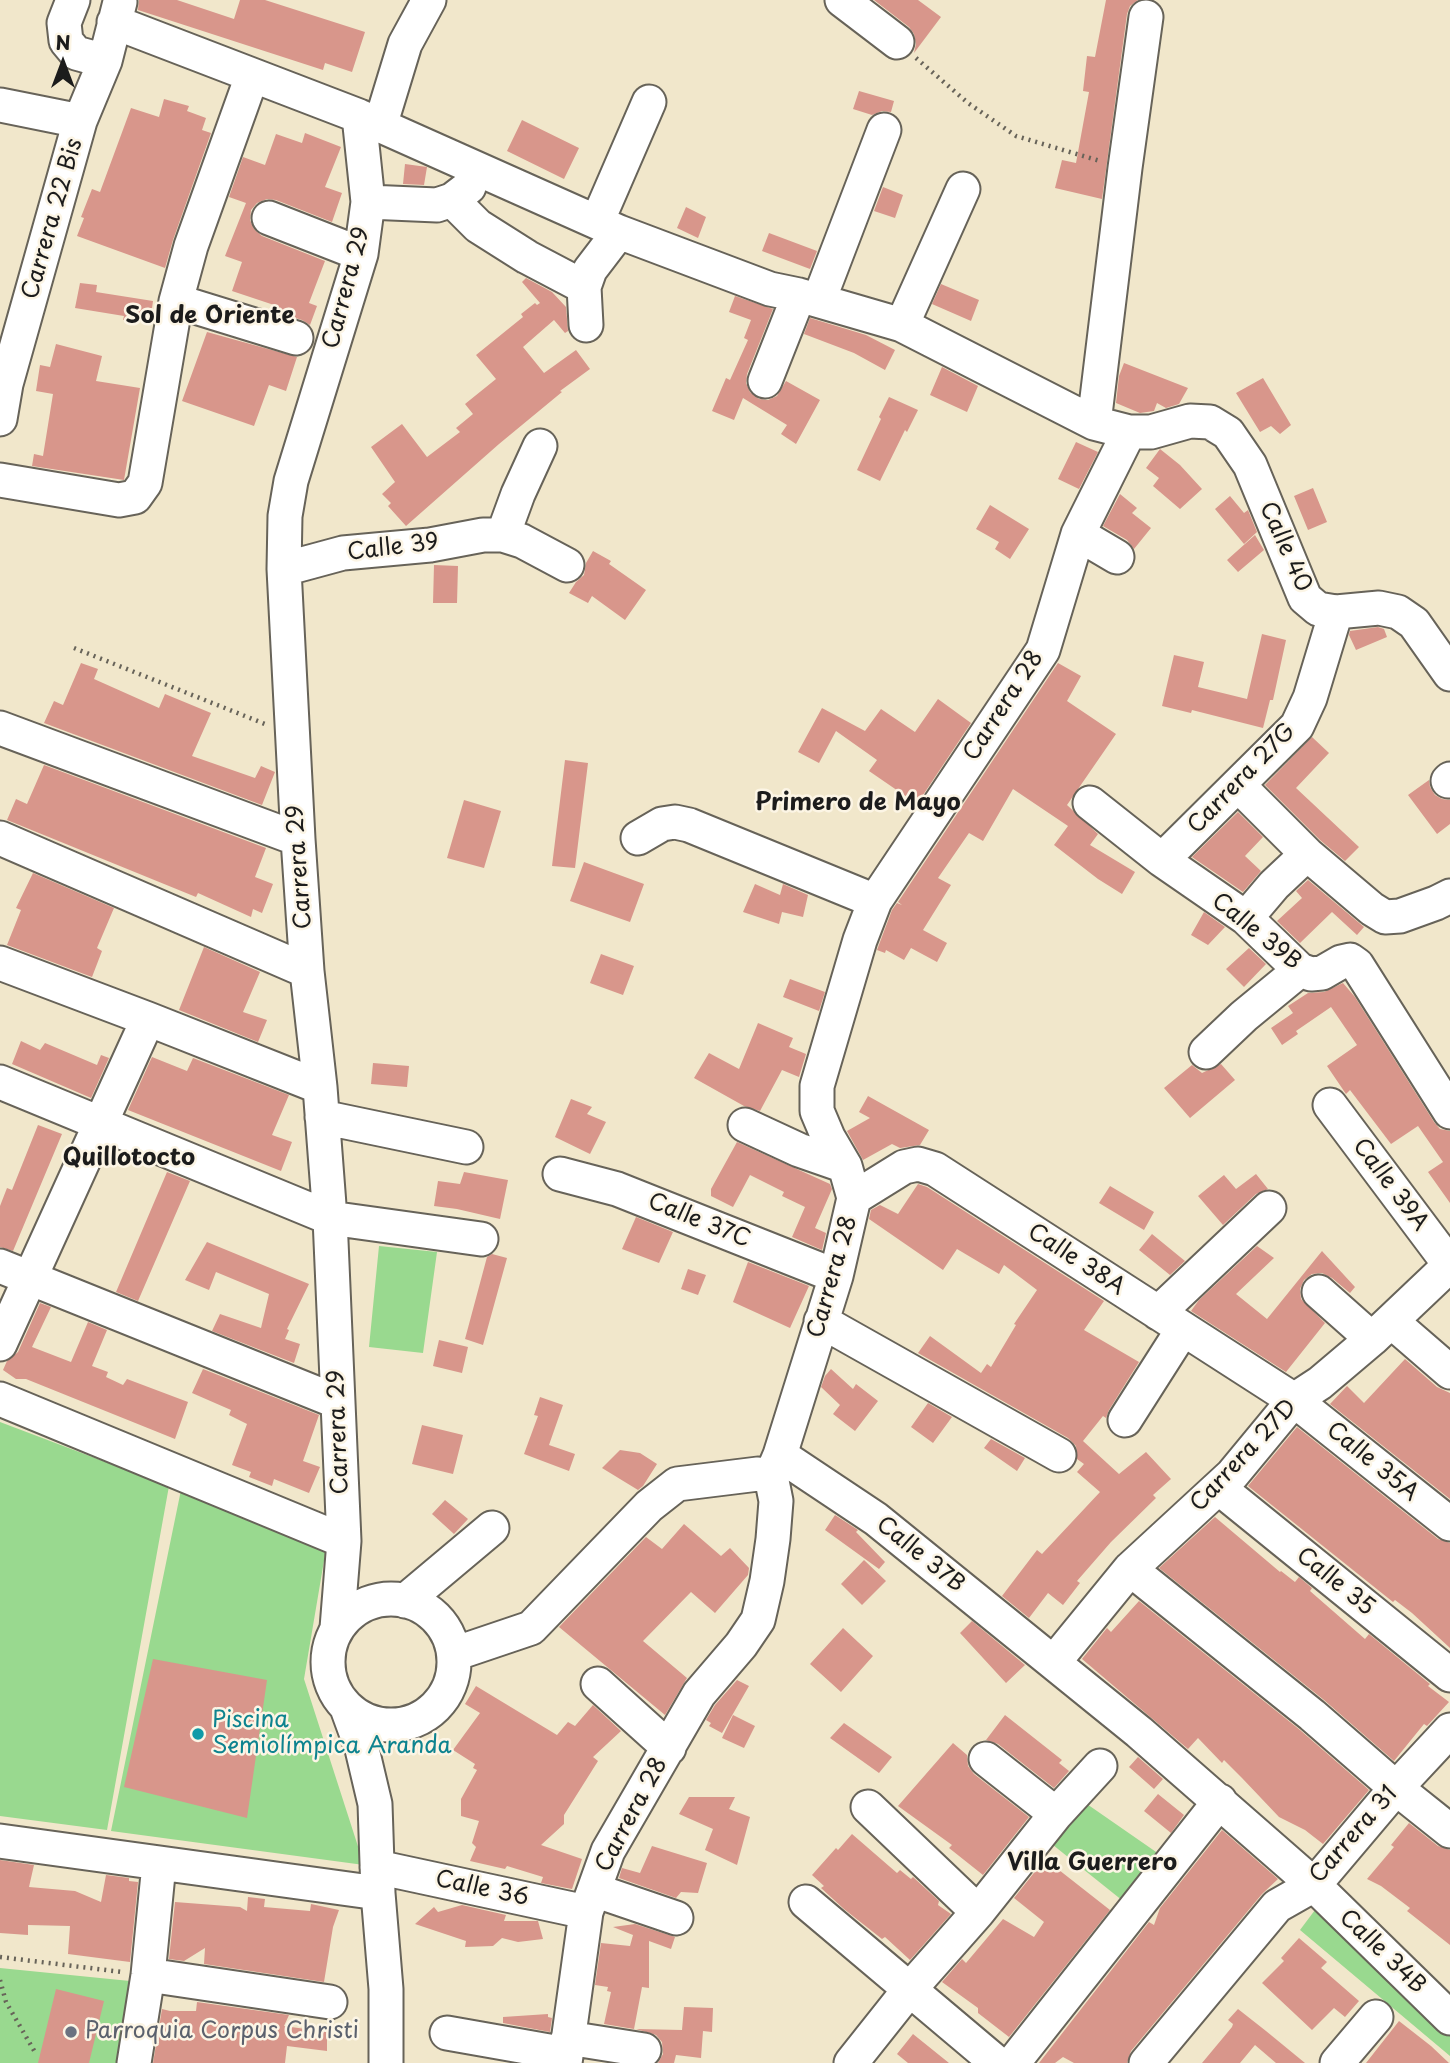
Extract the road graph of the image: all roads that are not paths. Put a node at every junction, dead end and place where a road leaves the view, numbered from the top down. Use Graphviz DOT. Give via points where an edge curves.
graph roads {
  1 [pos="72,0"];
  2 [pos="429,0"];
  3 [pos="842,0"];
  4 [pos="117,11"];
  5 [pos="1146,17"];
  6 [pos="897,42"];
  7 [pos="105,61"];
  8 [pos="252,76"];
  9 [pos="649,102"];
  10 [pos="0,105"];
  11 [pos="80,121"];
  12 [pos="369,121"];
  13 [pos="884,130"];
  14 [pos="487,173"];
  15 [pos="963,189"];
  16 [pos="452,200"];
  17 [pos="371,202"];
  18 [pos="269,218"];
  19 [pos="608,227"];
  20 [pos="361,254"];
  21 [pos="584,287"];
  22 [pos="809,298"];
  23 [pos="176,301"];
  24 [pos="586,325"];
  25 [pos="902,325"];
  26 [pos="296,338"];
  27 [pos="765,381"];
  28 [pos="0,419"];
  29 [pos="1094,423"];
  30 [pos="1129,432"];
  31 [pos="540,446"];
  32 [pos="0,480"];
  33 [pos="1078,534"];
  34 [pos="503,536"];
  35 [pos="1117,557"];
  36 [pos="568,565"];
  37 [pos="290,568"];
  38 [pos="1336,612"];
  39 [pos="1450,674"];
  40 [pos="0,728"];
  41 [pos="1238,785"];
  42 [pos="1090,803"];
  43 [pos="0,838"];
  44 [pos="638,838"];
  45 [pos="298,839"];
  46 [pos="1307,855"];
  47 [pos="1163,860"];
  48 [pos="1443,900"];
  49 [pos="875,901"];
  50 [pos="1246,918"];
  51 [pos="0,963"];
  52 [pos="1300,970"];
  53 [pos="307,971"];
  54 [pos="148,1019"];
  55 [pos="1206,1052"];
  56 [pos="0,1082"];
  57 [pos="1330,1105"];
  58 [pos="325,1108"];
  59 [pos="1450,1112"];
  60 [pos="101,1125"];
  61 [pos="745,1125"];
  62 [pos="466,1147"];
  63 [pos="845,1167"];
  64 [pos="560,1174"];
  65 [pos="854,1198"];
  66 [pos="1269,1208"];
  67 [pos="335,1219"];
  68 [pos="481,1239"];
  69 [pos="1450,1265"];
  70 [pos="14,1273"];
  71 [pos="836,1276"];
  72 [pos="1319,1292"];
  73 [pos="821,1321"];
  74 [pos="1171,1321"];
  75 [pos="1381,1330"];
  76 [pos="0,1344"];
  77 [pos="1450,1372"];
  78 [pos="0,1399"];
  79 [pos="1294,1400"];
  80 [pos="338,1402"];
  81 [pos="1125,1420"];
  82 [pos="1059,1455"];
  83 [pos="776,1466"];
  84 [pos="1219,1488"];
  85 [pos="1450,1524"];
  86 [pos="492,1528"];
  87 [pos="344,1541"];
  88 [pos="1130,1569"];
  89 [pos="405,1601"];
  90 [pos="345,1620"];
  91 [pos="454,1654"];
  92 [pos="1054,1662"];
  93 [pos="1450,1675"];
  94 [pos="598,1684"];
  95 [pos="347,1708"];
  96 [pos="1450,1730"];
  97 [pos="668,1748"];
  98 [pos="986,1759"];
  99 [pos="1100,1766"];
  100 [pos="1396,1788"];
  101 [pos="1220,1801"];
  102 [pos="868,1807"];
  103 [pos="1056,1814"];
  104 [pos="1450,1830"];
  105 [pos="0,1842"];
  106 [pos="159,1864"];
  107 [pos="378,1880"];
  108 [pos="1314,1885"];
  109 [pos="590,1901"];
  110 [pos="806,1902"];
  111 [pos="978,1912"];
  112 [pos="676,1918"];
  113 [pos="148,1975"];
  114 [pos="909,1990"];
  115 [pos="330,2003"];
  116 [pos="1376,2017"];
  117 [pos="1450,2018"];
  118 [pos="447,2033"];
  119 [pos="645,2050"];
  120 [pos="566,2052"];
  121 [pos="134,2063"];
  122 [pos="386,2063"];
  123 [pos="851,2063"];
  124 [pos="997,2063"];
  125 [pos="1013,2063"];
  126 [pos="1146,2063"];
  127 [pos="1174,2063"];
  128 [pos="1337,2063"];
  1 -- 7 [label="street" via="64,23 66,41 76,52"];
  2 -- 12 [label="street"];
  3 -- 6 [label="street"];
  4 -- 7 [label="street, Carrera 22 Bis"];
  4 -- 8 [label="street"];
  5 -- 29 [label="street"];
  7 -- 11 [label="street, Carrera 22 Bis"];
  8 -- 12 [label="street"];
  8 -- 23 [label="street"];
  9 -- 19 [label="street"];
  10 -- 11 [label="street"];
  11 -- 28 [label="street, Carrera 22 Bis"];
  12 -- 14 [label="street"];
  12 -- 17 [label="street, Carrera 29"];
  13 -- 22 [label="street"];
  14 -- 16 [label="street"];
  14 -- 19 [label="street"];
  15 -- 25 [label="street"];
  16 -- 17 [label="street" via="425,206"];
  16 -- 21 [label="street" via="478,226"];
  17 -- 20 [label="street, Carrera 29"];
  17 -- 37 [label="street, Carrera 29" via="367,255 297,513"];
  18 -- 20 [label="street"];
  19 -- 21 [label="street"];
  19 -- 22 [label="street" via="770,289"];
  20 -- 37 [label="street, Carrera 29" via="291,481 285,516"];
  21 -- 24 [label="street"];
  22 -- 25 [label="street"];
  22 -- 27 [label="street"];
  23 -- 26 [label="street"];
  23 -- 32 [label="street" via="145,483 135,497 119,500"];
  25 -- 29 [label="street"];
  29 -- 30 [label="street"];
  30 -- 33 [label="street, Carrera 28"];
  30 -- 38 [label="street, Calle 40" via="1151,432 1190,421 1210,422 1228,433 1250,464 1305,598 1318,609"];
  31 -- 34 [label="street"];
  33 -- 35 [label="street"];
  33 -- 49 [label="street, Carrera 28" via="1043,650"];
  34 -- 36 [label="street"];
  34 -- 37 [label="street, Calle 39" via="343,553"];
  37 -- 45 [label="street, Carrera 29"];
  37 -- 58 [label="street, Carrera 29"];
  38 -- 39 [label="street, Calle 40" via="1379,608 1398,612 1414,623"];
  38 -- 41 [label="street, Carrera 27G" via="1297,726"];
  40 -- 45 [label="street"];
  41 -- 46 [label="street"];
  41 -- 47 [label="street, Carrera 27G"];
  42 -- 47 [label="street, Calle 39B"];
  43 -- 53 [label="street"];
  44 -- 49 [label="street" via="662,824 689,825"];
  45 -- 53 [label="street, Carrera 29"];
  46 -- 48 [label="street" via="1385,917"];
  46 -- 50 [label="street"];
  47 -- 50 [label="street, Calle 39B"];
  49 -- 63 [label="street, Carrera 28" via="817,1086 817,1111"];
  50 -- 52 [label="street, Calle 39B"];
  51 -- 54 [label="street"];
  52 -- 55 [label="street"];
  52 -- 59 [label="street, Calle 39B" via="1322,973 1350,960 1357,965"];
  53 -- 58 [label="street, Carrera 29"];
  54 -- 58 [label="street"];
  54 -- 60 [label="street"];
  56 -- 60 [label="street"];
  57 -- 69 [label="street, Calle 39A"];
  58 -- 62 [label="street"];
  58 -- 67 [label="street, Carrera 29"];
  60 -- 67 [label="street"];
  60 -- 70 [label="street"];
  61 -- 63 [label="street"];
  63 -- 65 [label="street, Carrera 28"];
  64 -- 71 [label="street, Calle 37C" via="617,1188"];
  65 -- 71 [label="street, Carrera 28"];
  65 -- 74 [label="street, Calle 38A" via="904,1167 918,1164 935,1169"];
  66 -- 74 [label="street"];
  67 -- 68 [label="street"];
  67 -- 80 [label="street, Carrera 29"];
  67 -- 90 [label="street, Carrera 29" via="353,1541"];
  69 -- 75 [label="street, Carrera 27D"];
  70 -- 76 [label="street"];
  70 -- 80 [label="street"];
  71 -- 73 [label="street, Carrera 28"];
  72 -- 75 [label="street"];
  73 -- 82 [label="street"];
  73 -- 83 [label="street, Carrera 28"];
  74 -- 79 [label="street, Calle 38A"];
  74 -- 81 [label="street"];
  75 -- 77 [label="street"];
  75 -- 79 [label="street, Carrera 27D"];
  78 -- 87 [label="street"];
  79 -- 84 [label="street, Carrera 27D"];
  79 -- 85 [label="street, Calle 35A"];
  80 -- 87 [label="street, Carrera 29"];
  83 -- 91 [label="street" via="758,1474 677,1485 649,1506 531,1628"];
  83 -- 92 [label="street, Calle 37B" via="876,1519"];
  83 -- 97 [label="street, Carrera 28" via="773,1539 758,1620 699,1694"];
  84 -- 88 [label="street, Carrera 27D"];
  84 -- 93 [label="street, Calle 35"];
  86 -- 89 [label="street"];
  87 -- 90 [label="street, Carrera 29"];
  88 -- 92 [label="street, Carrera 27D"];
  88 -- 100 [label="street"];
  89 -- 90 [label="street" via="372,1602"];
  89 -- 91 [label="street" via="434,1615 448,1633"];
  90 -- 95 [label="street" via="329,1648 327,1670"];
  91 -- 95 [label="street" via="454,1676 445,1697 429,1713 409,1723 387,1726 365,1720"];
  92 -- 101 [label="street, Calle 37B"];
  94 -- 97 [label="street"];
  95 -- 107 [label="street" via="375,1804"];
  96 -- 100 [label="street, Carrera 31"];
  97 -- 109 [label="street, Carrera 28" via="608,1851"];
  98 -- 103 [label="street"];
  99 -- 103 [label="street"];
  100 -- 104 [label="street"];
  100 -- 108 [label="street, Carrera 31"];
  101 -- 108 [label="street, Calle 34B"];
  101 -- 125 [label="street"];
  102 -- 111 [label="street"];
  103 -- 111 [label="street"];
  105 -- 106 [label="street, Calle 36"];
  106 -- 107 [label="street, Calle 36"];
  106 -- 113 [label="street"];
  107 -- 109 [label="street, Calle 36"];
  107 -- 122 [label="street"];
  108 -- 117 [label="street, Calle 34B"];
  108 -- 126 [label="street, Carrera 31" via="1277,1906"];
  108 -- 127 [label="street" via="1297,1916"];
  109 -- 112 [label="street, Calle 36"];
  109 -- 120 [label="street, Carrera 28"];
  110 -- 114 [label="street"];
  111 -- 114 [label="street"];
  113 -- 115 [label="street"];
  113 -- 121 [label="street"];
  114 -- 123 [label="street"];
  114 -- 124 [label="street"];
  116 -- 128 [label="street"];
  118 -- 120 [label="street"];
  119 -- 120 [label="street"];
}
